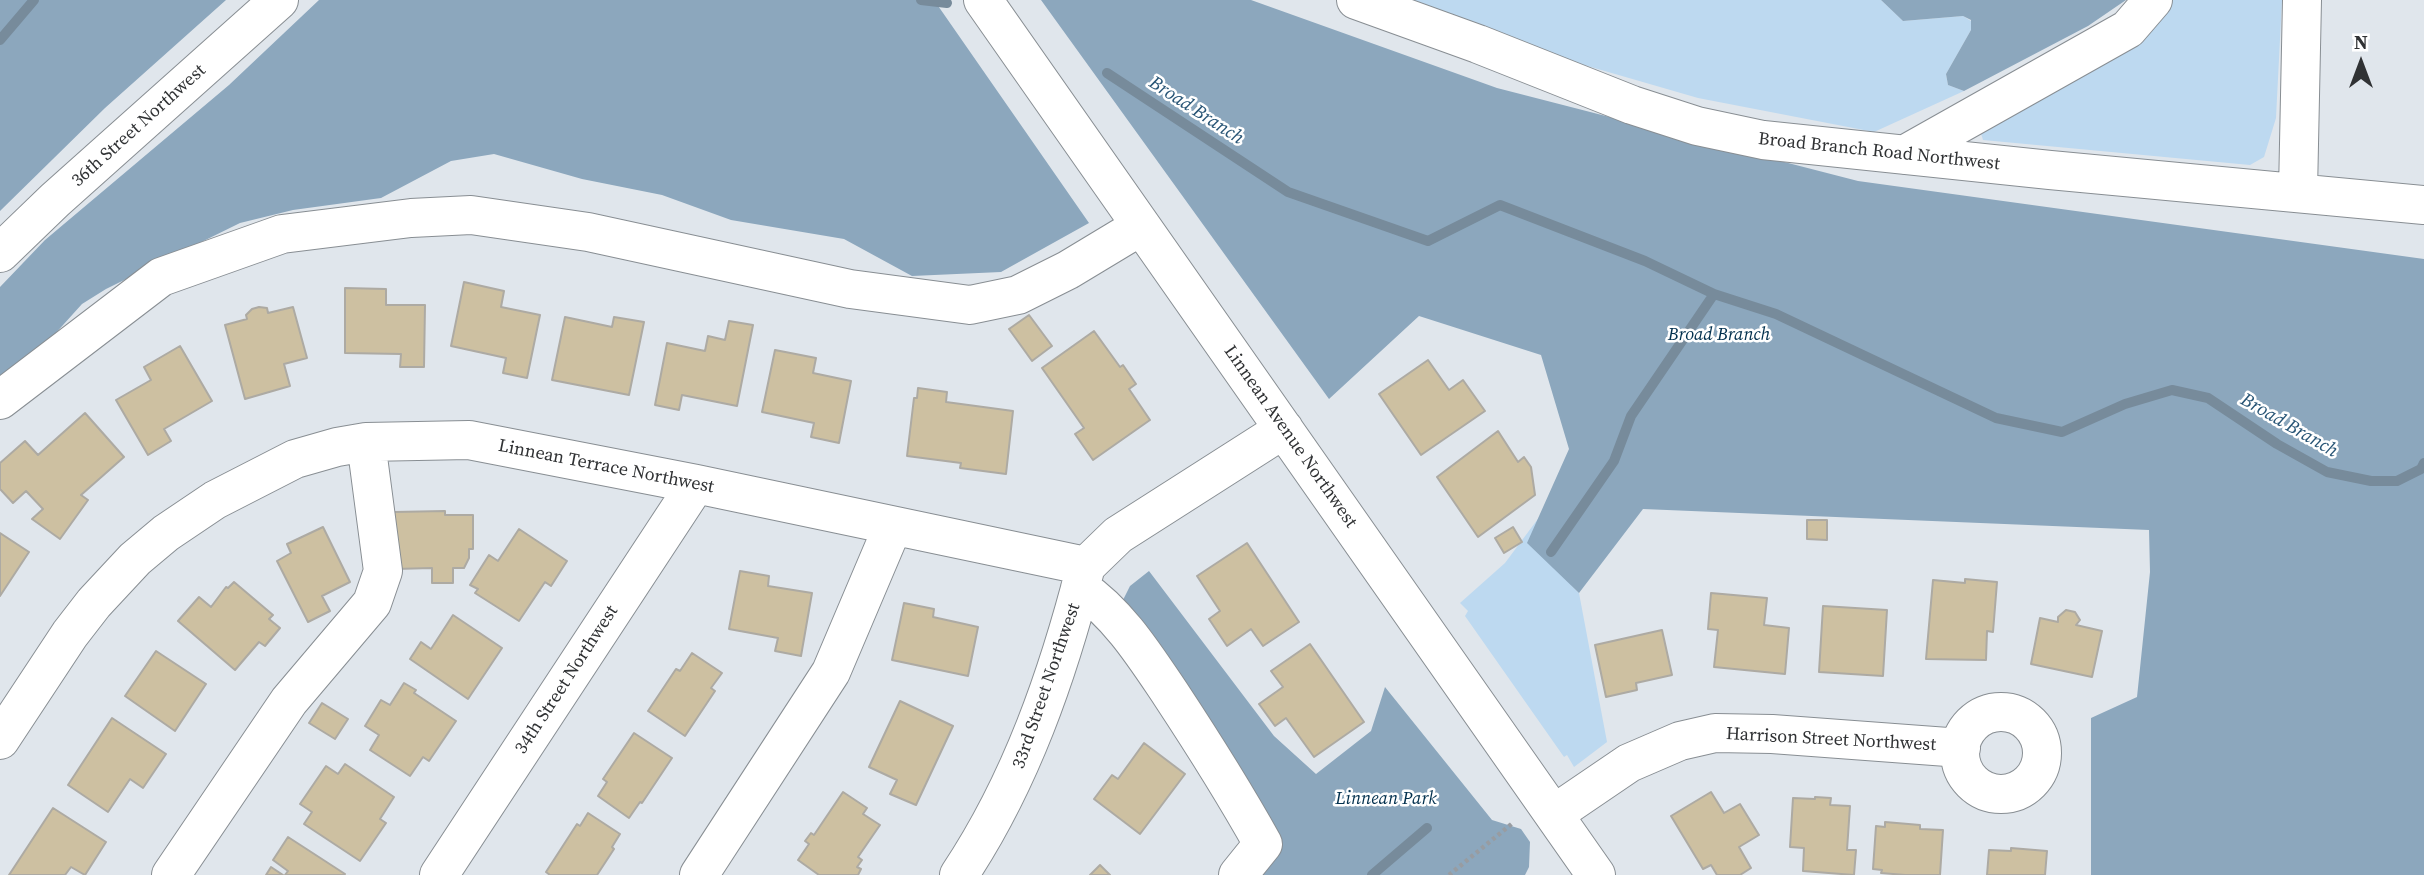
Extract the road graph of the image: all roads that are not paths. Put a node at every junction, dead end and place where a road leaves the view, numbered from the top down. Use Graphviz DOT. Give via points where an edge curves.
graph roads {
  1 [pos="279,0"];
  2 [pos="983,0"];
  3 [pos="1356,0"];
  4 [pos="2153,0"];
  5 [pos="2302,0"];
  6 [pos="1904,155"];
  7 [pos="2298,192"];
  8 [pos="2424,205"];
  9 [pos="1141,226"];
  10 [pos="0,253"];
  11 [pos="0,400"];
  12 [pos="1284,429"];
  13 [pos="366,442"];
  14 [pos="696,484"];
  15 [pos="893,526"];
  16 [pos="1083,577"];
  17 [pos="0,740"];
  18 [pos="1961,748"];
  19 [pos="1539,814"];
  20 [pos="171,875"];
  21 [pos="439,875"];
  22 [pos="699,875"];
  23 [pos="959,875"];
  24 [pos="1238,875"];
  25 [pos="1596,875"];
  1 -- 10 [label="street, 36th Street Northwest"];
  2 -- 9 [label="street, Linnean Avenue Northwest"];
  3 -- 6 [label="street, Broad Branch Road Northwest" via="1697,126 1763,140"];
  4 -- 6 [label="street" via="2128,29"];
  5 -- 7 [label="street"];
  6 -- 7 [label="street, Broad Branch Road Northwest"];
  7 -- 8 [label="street, Broad Branch Road Northwest"];
  9 -- 11 [label="street" via="1018,295 970,305 850,289 587,232 471,215 282,234 161,277"];
  9 -- 12 [label="street, Linnean Avenue Northwest"];
  12 -- 16 [label="street" via="1118,535"];
  12 -- 19 [label="street, Linnean Avenue Northwest"];
  13 -- 14 [label="street, Linnean Terrace Northwest" via="468,440"];
  13 -- 17 [label="street, Linnean Terrace Northwest" via="295,459 215,500 166,533 94,603"];
  13 -- 20 [label="street" via="383,570 372,603 289,701"];
  14 -- 15 [label="street, Linnean Terrace Northwest"];
  14 -- 21 [label="street, 34th Street Northwest"];
  15 -- 16 [label="street, Linnean Terrace Northwest"];
  15 -- 22 [label="street" via="831,671"];
  16 -- 23 [label="street, 33rd Street Northwest" via="1031,740 994,818"];
  16 -- 24 [label="street" via="1146,658 1224,775 1263,844"];
  18 -- 19 [label="street, Harrison Street Northwest" via="1734,732 1706,735 1629,763"];
  19 -- 25 [label="street, Linnean Avenue Northwest"];
}
